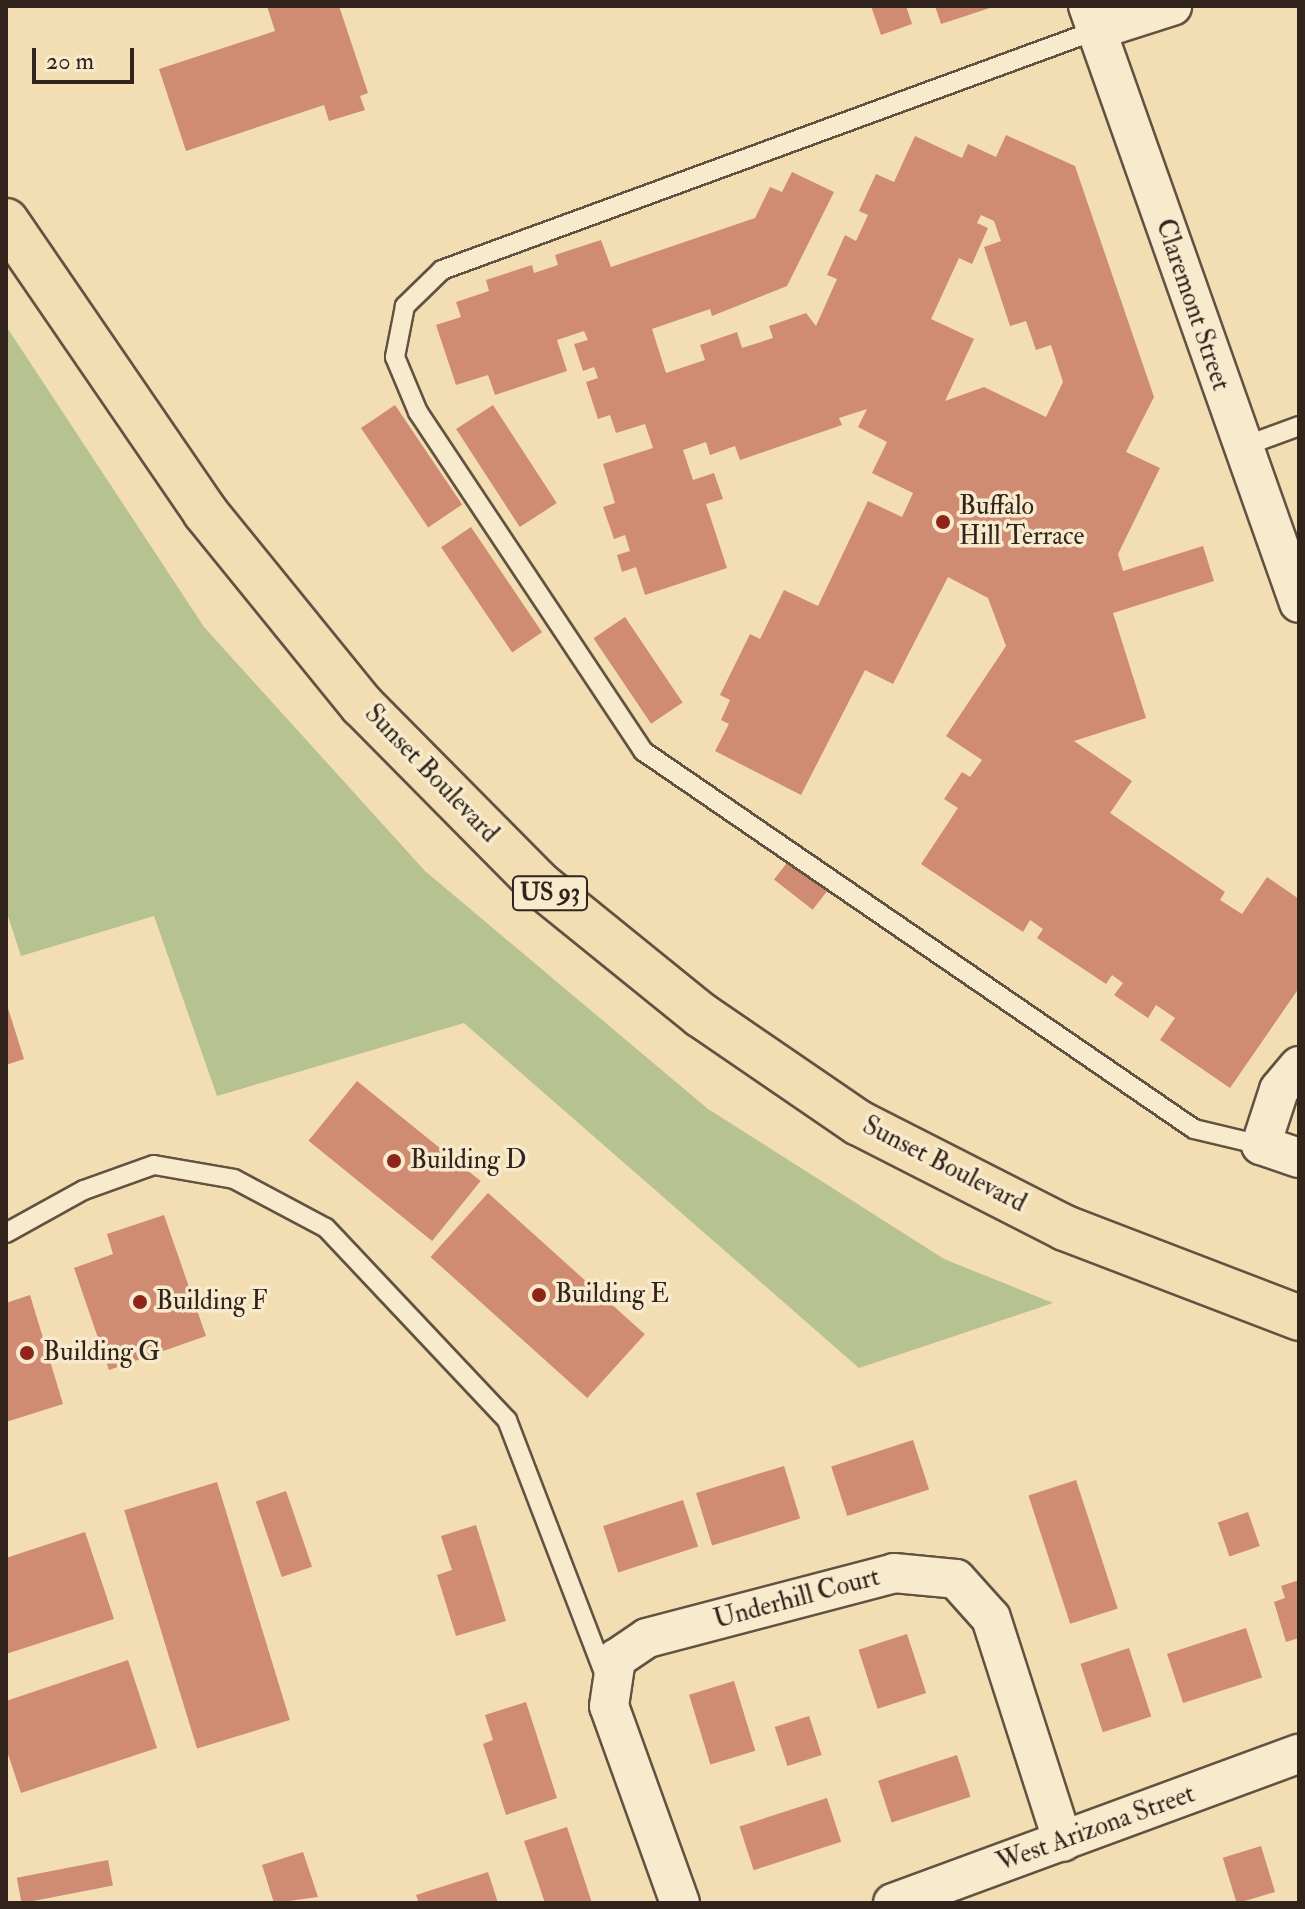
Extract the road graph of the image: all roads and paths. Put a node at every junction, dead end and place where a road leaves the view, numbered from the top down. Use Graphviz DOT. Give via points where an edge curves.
graph roads {
  1 [pos="1172,6"];
  2 [pos="1092,18"];
  3 [pos="6,221"];
  4 [pos="1299,426"];
  5 [pos="1242,447"];
  6 [pos="1299,603"];
  7 [pos="1299,1066"];
  8 [pos="1261,1145"];
  9 [pos="1299,1158"];
  10 [pos="6,1233"];
  11 [pos="1299,1318"];
  12 [pos="607,1681"];
  13 [pos="1299,1754"];
  14 [pos="1063,1842"];
  15 [pos="680,1903"];
  16 [pos="893,1903"];
  1 -- 2 [label="street"];
  2 -- 5 [label="street, Claremont Street"];
  2 -- 8 [label="lane" via="442,270 405,306 395,357 418,412 643,751 1194,1129"];
  3 -- 11 [label="main road, Sunset Boulevard / US 93" via="205,512 362,705 539,884 701,1015 859,1123 1065,1228"];
  4 -- 5 [label="lane"];
  5 -- 6 [label="street, Claremont Street"];
  7 -- 8 [label="street" via="1279,1090"];
  8 -- 9 [label="street"];
  10 -- 12 [label="lane" via="84,1190 154,1165 234,1179 326,1228 507,1420"];
  12 -- 14 [label="street, Underhill Court" via="616,1659 647,1638 894,1573 956,1579 991,1618"];
  12 -- 15 [label="street" via="609,1706"];
  13 -- 14 [label="street, West Arizona Street"];
  14 -- 16 [label="street, West Arizona Street"];
}
